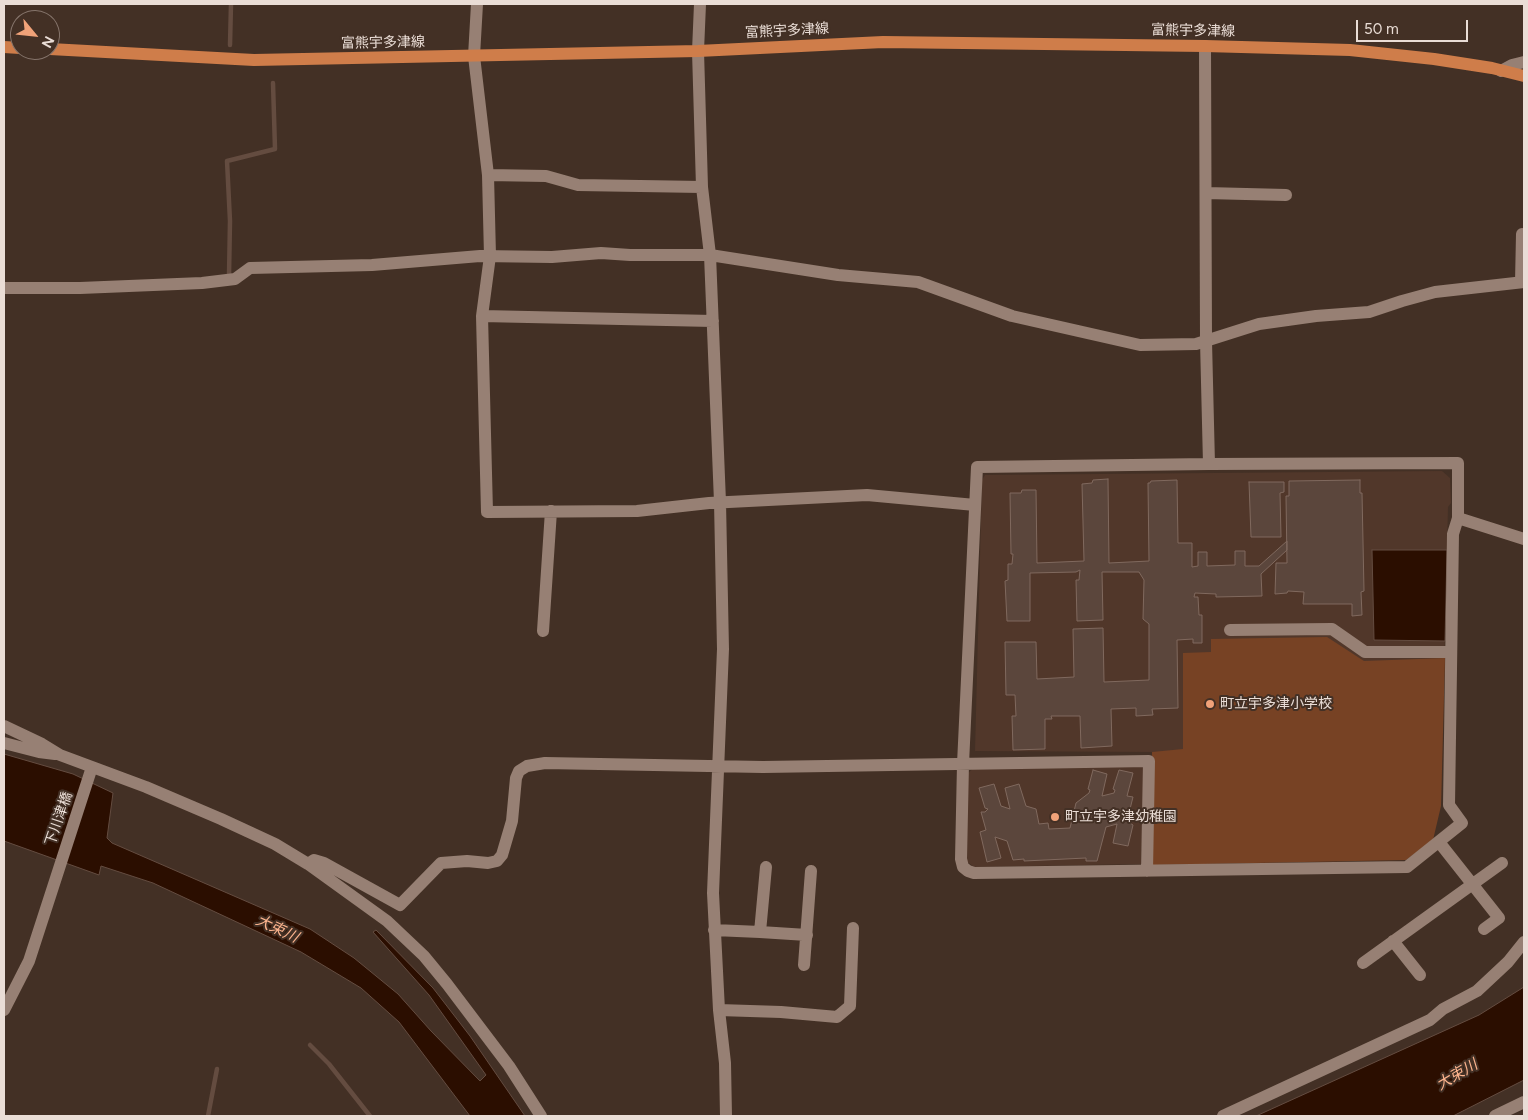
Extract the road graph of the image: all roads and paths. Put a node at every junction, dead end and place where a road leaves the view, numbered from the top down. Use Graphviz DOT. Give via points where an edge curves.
graph roads {
  1 [pos="477,4"];
  2 [pos="700,4"];
  3 [pos="1205,46"];
  4 [pos="60,50"];
  5 [pos="698,51"];
  6 [pos="474,56"];
  7 [pos="1524,62"];
  8 [pos="1501,71"];
  9 [pos="1524,76"];
  10 [pos="488,175"];
  11 [pos="702,187"];
  12 [pos="1206,193"];
  13 [pos="1286,195"];
  14 [pos="1522,234"];
  15 [pos="710,255"];
  16 [pos="490,256"];
  17 [pos="1522,282"];
  18 [pos="4,288"];
  19 [pos="482,316"];
  20 [pos="713,321"];
  21 [pos="1206,342"];
  22 [pos="1209,464"];
  23 [pos="720,502"];
  24 [pos="975,505"];
  25 [pos="551,511"];
  26 [pos="1458,518"];
  27 [pos="1524,539"];
  28 [pos="1230,630"];
  29 [pos="543,631"];
  30 [pos="1451,652"];
  31 [pos="4,726"];
  32 [pos="4,743"];
  33 [pos="60,755"];
  34 [pos="963,764"];
  35 [pos="718,766"];
  36 [pos="91,770"];
  37 [pos="1439,842"];
  38 [pos="1502,863"];
  39 [pos="308,864"];
  40 [pos="766,867"];
  41 [pos="811,871"];
  42 [pos="1147,871"];
  43 [pos="1472,884"];
  44 [pos="853,928"];
  45 [pos="1484,929"];
  46 [pos="714,930"];
  47 [pos="760,932"];
  48 [pos="806,935"];
  49 [pos="1393,941"];
  50 [pos="1524,942"];
  51 [pos="1363,963"];
  52 [pos="804,964"];
  53 [pos="1420,976"];
  54 [pos="4,1010"];
  55 [pos="719,1010"];
  56 [pos="1524,1102"];
  57 [pos="541,1116"];
  58 [pos="726,1116"];
  59 [pos="1223,1116"];
  60 [pos="1495,1116"];
  1 -- 6 [label="street"];
  2 -- 5 [label="street"];
  3 -- 5 [label="main road, 富熊宇多津線" via="883,42"];
  3 -- 8 [label="main road, 富熊宇多津線" via="1350,50 1434,59"];
  3 -- 12 [label="street"];
  4 -- 6 [label="main road, 富熊宇多津線" via="254,60"];
  5 -- 6 [label="main road, 富熊宇多津線"];
  5 -- 11 [label="street"];
  6 -- 10 [label="street"];
  7 -- 8 [label="street"];
  8 -- 9 [label="main road, 富熊宇多津線"];
  10 -- 11 [label="street" via="546,176 578,186"];
  10 -- 16 [label="street"];
  11 -- 15 [label="street"];
  12 -- 13 [label="street"];
  12 -- 21 [label="street"];
  14 -- 17 [label="street"];
  15 -- 16 [label="street"];
  15 -- 20 [label="street"];
  15 -- 21 [label="street" via="838,275 918,282 1012,316 1140,345"];
  16 -- 18 [label="street" via="372,265 250,268 235,279 202,283"];
  16 -- 19 [label="street"];
  17 -- 21 [label="street" via="1435,292 1369,312 1259,324"];
  19 -- 20 [label="street"];
  19 -- 25 [label="street" via="487,512"];
  20 -- 23 [label="street"];
  21 -- 22 [label="street"];
  22 -- 24 [label="street" via="977,467"];
  22 -- 26 [label="street" via="1458,463"];
  23 -- 24 [label="street" via="867,495"];
  23 -- 25 [label="street" via="637,511"];
  23 -- 35 [label="street" via="723,649"];
  24 -- 34 [label="street"];
  25 -- 29 [label="street"];
  26 -- 27 [label="street"];
  26 -- 30 [label="street" via="1453,534"];
  28 -- 30 [label="street" via="1332,629 1365,652"];
  30 -- 37 [label="street" via="1449,805 1462,823"];
  31 -- 33 [label="street"];
  32 -- 33 [label="street"];
  33 -- 36 [label="street"];
  34 -- 35 [label="street"];
  34 -- 42 [label="street" via="961,859 968,871"];
  34 -- 42 [label="street" via="1149,761"];
  35 -- 39 [label="street" via="545,763 527,766 518,771 512,821 502,855 497,861 441,863 400,905 324,863 314,860"];
  35 -- 46 [label="street"];
  36 -- 39 [label="street" via="146,787 221,819 275,844"];
  36 -- 54 [label="street, 下川津橋" via="29,961"];
  37 -- 42 [label="street" via="1407,867"];
  37 -- 43 [label="street"];
  38 -- 43 [label="street"];
  39 -- 57 [label="street" via="387,921 424,956 509,1066"];
  40 -- 47 [label="street"];
  41 -- 48 [label="street"];
  43 -- 45 [label="street" via="1499,918"];
  43 -- 49 [label="street"];
  44 -- 55 [label="street" via="850,1006 837,1017"];
  46 -- 47 [label="street"];
  46 -- 55 [label="street"];
  47 -- 48 [label="street"];
  48 -- 52 [label="street"];
  49 -- 51 [label="street"];
  49 -- 53 [label="street"];
  50 -- 59 [label="street" via="1477,991 1430,1020"];
  55 -- 58 [label="street"];
  56 -- 60 [label="street"];
}
